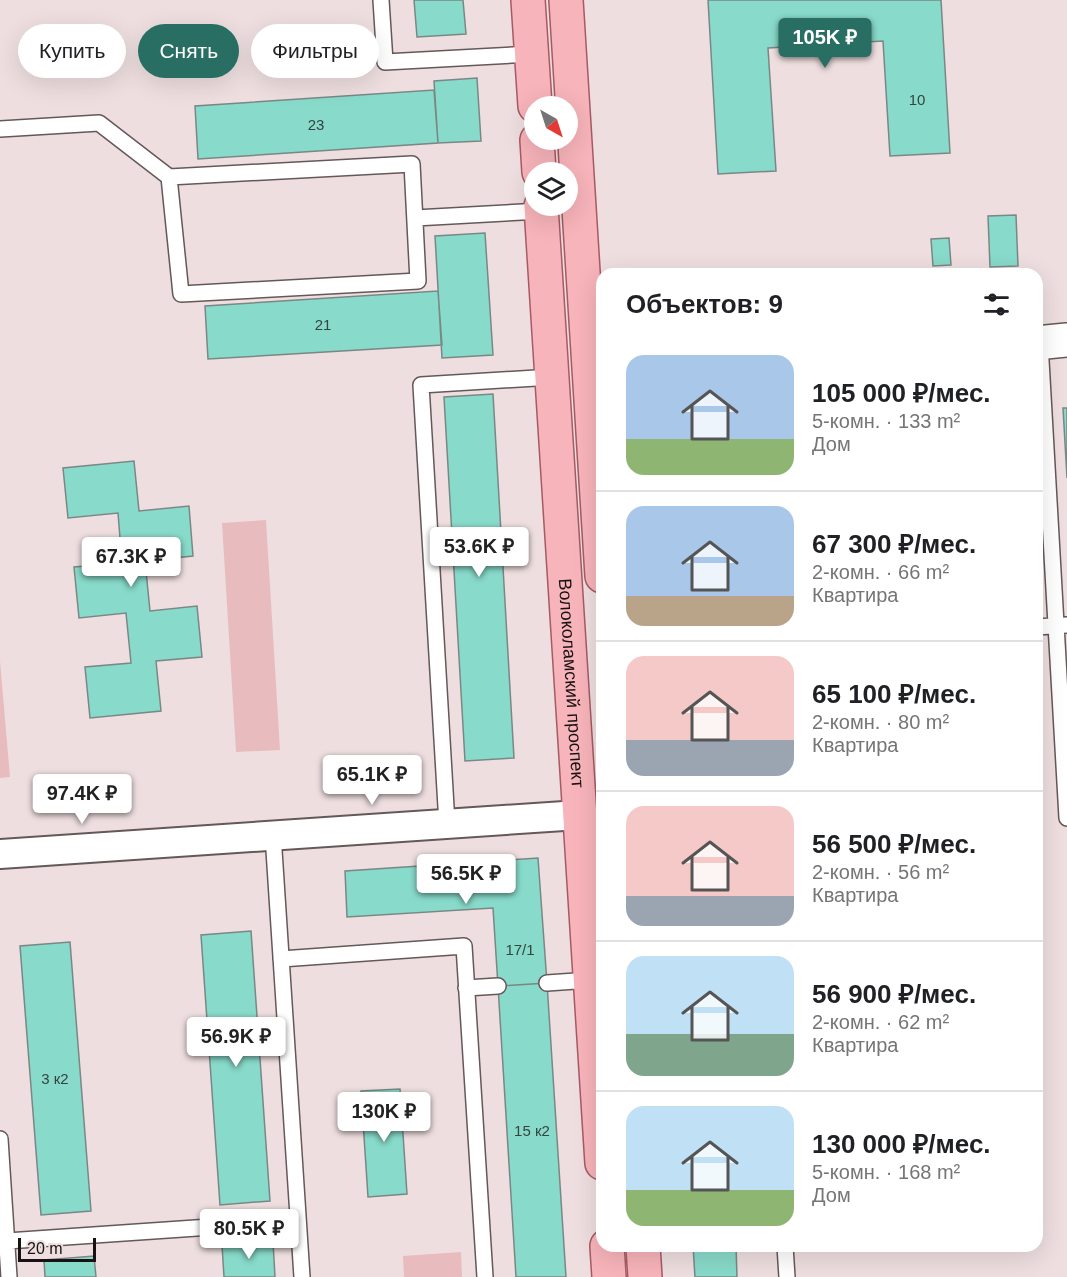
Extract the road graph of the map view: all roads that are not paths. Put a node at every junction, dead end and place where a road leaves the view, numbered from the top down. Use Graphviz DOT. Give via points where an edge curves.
graph roads {
  1 [pos="381,0"];
  2 [pos="528,0"];
  3 [pos="566,0"];
  4 [pos="531,54"];
  5 [pos="534,96"];
  6 [pos="0,129"];
  7 [pos="169,177"];
  8 [pos="524,209"];
  9 [pos="542,216"];
  10 [pos="414,218"];
  11 [pos="1048,342"];
  12 [pos="595,374"];
  13 [pos="552,377"];
  14 [pos="596,403"];
  15 [pos="1061,625"];
  16 [pos="1043,626"];
  17 [pos="579,815"];
  18 [pos="1067,818"];
  19 [pos="447,824"];
  20 [pos="273,835"];
  21 [pos="0,854"];
  22 [pos="281,959"];
  23 [pos="590,980"];
  24 [pos="547,983"];
  25 [pos="498,986"];
  26 [pos="466,988"];
  27 [pos="596,1071"];
  28 [pos="0,1139"];
  29 [pos="298,1221"];
  30 [pos="7,1240"];
  31 [pos="607,1252"];
  32 [pos="643,1252"];
  33 [pos="785,1252"];
  34 [pos="9,1277"];
  35 [pos="302,1277"];
  36 [pos="485,1277"];
  37 [pos="609,1277"];
  38 [pos="645,1277"];
  39 [pos="786,1277"];
  1 -- 4 [label="lane" via="385,62"];
  2 -- 4 [label="main road"];
  3 -- 12 [label="main road"];
  4 -- 5 [label="main road"];
  6 -- 7 [label="lane" via="99,123"];
  7 -- 10 [label="lane" via="412,164"];
  7 -- 10 [label="lane" via="181,294 418,281"];
  8 -- 10 [label="lane"];
  9 -- 13 [label="main road, Волоколамский проспект"];
  11 -- 15 [label="lane"];
  12 -- 14 [label="main road"];
  13 -- 17 [label="main road, Волоколамский проспект"];
  13 -- 19 [label="lane" via="421,385"];
  15 -- 16 [label="lane"];
  15 -- 18 [label="lane"];
  17 -- 19 [label="street"];
  17 -- 23 [label="main road, Волоколамский проспект"];
  19 -- 20 [label="street"];
  20 -- 21 [label="street"];
  20 -- 22 [label="lane"];
  22 -- 26 [label="lane" via="464,946"];
  22 -- 29 [label="lane"];
  23 -- 24 [label="lane"];
  23 -- 27 [label="main road, Волоколамский проспект"];
  25 -- 26 [label="lane"];
  26 -- 36 [label="lane"];
  28 -- 30 [label="lane"];
  29 -- 30 [label="lane"];
  29 -- 35 [label="lane"];
  30 -- 34 [label="lane"];
  31 -- 37 [label="main road"];
  32 -- 38 [label="main road"];
  33 -- 39 [label="lane"];
}
